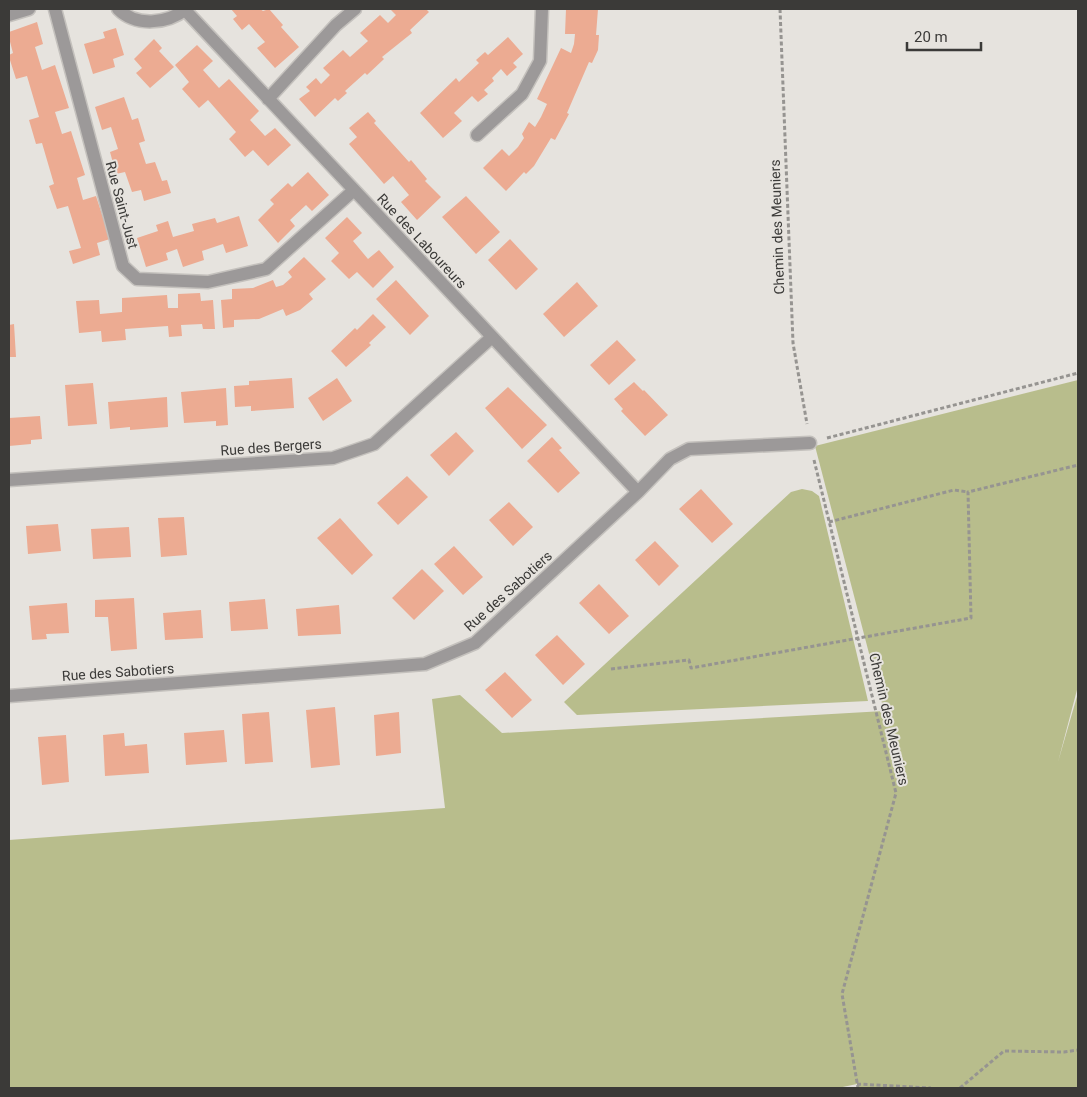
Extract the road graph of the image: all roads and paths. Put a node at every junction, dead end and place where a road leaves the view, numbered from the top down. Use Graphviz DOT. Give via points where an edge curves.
graph roads {
  1 [pos="29,9"];
  2 [pos="55,9"];
  3 [pos="118,9"];
  4 [pos="355,9"];
  5 [pos="542,9"];
  6 [pos="780,9"];
  7 [pos="185,10"];
  8 [pos="9,16"];
  9 [pos="268,99"];
  10 [pos="477,136"];
  11 [pos="354,190"];
  12 [pos="492,337"];
  13 [pos="1078,373"];
  14 [pos="810,443"];
  15 [pos="1078,465"];
  16 [pos="9,480"];
  17 [pos="638,492"];
  18 [pos="968,492"];
  19 [pos="829,522"];
  20 [pos="859,638"];
  21 [pos="611,669"];
  22 [pos="9,696"];
  23 [pos="1078,1050"];
  24 [pos="858,1086"];
  25 [pos="931,1088"];
  26 [pos="960,1088"];
  1 -- 8 [label="street"];
  2 -- 11 [label="street, Rue Saint-Just" via="123,266 137,279 208,282 266,268"];
  3 -- 7 [label="street, Rue des Laboureurs" via="136,19 153,22"];
  4 -- 9 [label="street" via="336,25"];
  5 -- 10 [label="street" via="540,61 522,94"];
  6 -- 14 [label="path, Chemin des Meuniers" via="793,343"];
  7 -- 9 [label="street, Rue des Laboureurs"];
  9 -- 11 [label="street, Rue des Laboureurs"];
  11 -- 12 [label="street, Rue des Laboureurs"];
  12 -- 16 [label="street, Rue des Bergers" via="374,444 333,458"];
  12 -- 17 [label="street, Rue des Laboureurs"];
  13 -- 14 [label="path"];
  14 -- 17 [label="street, Rue des Sabotiers" via="689,449 670,459"];
  14 -- 19 [label="path, Chemin des Meuniers"];
  15 -- 18 [label="path"];
  17 -- 22 [label="street, Rue des Sabotiers" via="475,643 425,664"];
  18 -- 19 [label="path" via="954,490"];
  18 -- 20 [label="path" via="971,618"];
  19 -- 20 [label="path, Chemin des Meuniers"];
  20 -- 21 [label="path" via="691,668 689,660"];
  20 -- 24 [label="path, Chemin des Meuniers" via="896,793 842,994"];
  23 -- 26 [label="path" via="1004,1051"];
  24 -- 25 [label="path"];
}
